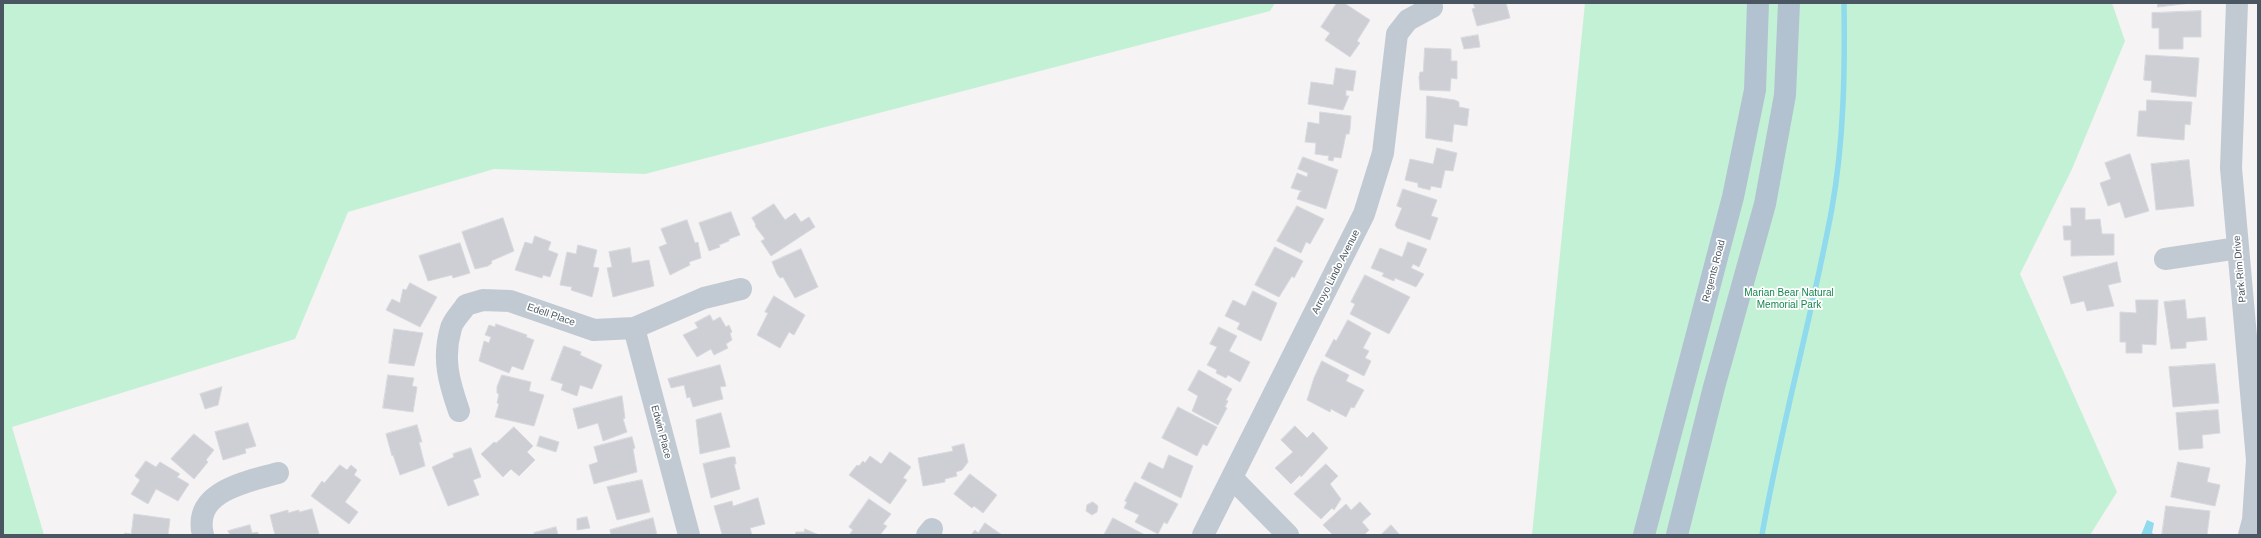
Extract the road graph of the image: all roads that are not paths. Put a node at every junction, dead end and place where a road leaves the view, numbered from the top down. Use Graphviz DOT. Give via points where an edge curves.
graph roads {
  1 [pos="1758,3"];
  2 [pos="1789,3"];
  3 [pos="2237,3"];
  4 [pos="1432,7"];
  5 [pos="2238,248"];
  6 [pos="2165,259"];
  7 [pos="741,289"];
  8 [pos="634,328"];
  9 [pos="459,410"];
  10 [pos="278,473"];
  11 [pos="1233,479"];
  12 [pos="203,535"];
  13 [pos="689,535"];
  14 [pos="1203,535"];
  15 [pos="1288,535"];
  16 [pos="1644,535"];
  17 [pos="1677,535"];
  18 [pos="2249,535"];
  1 -- 16 [label="main road, Regents Road" via="1755,90 1733,197"];
  2 -- 17 [label="main road" via="1785,94 1765,204 1714,387"];
  3 -- 5 [label="street, Park Rim Drive" via="2231,168"];
  4 -- 11 [label="street, Arroyo Lindo Avenue" via="1408,20 1396,34 1384,153 1364,214"];
  5 -- 6 [label="street"];
  5 -- 18 [label="street, Park Rim Drive" via="2257,460 2253,520"];
  7 -- 8 [label="street, Edell Place" via="704,298"];
  8 -- 9 [label="street, Edell Place" via="594,330 510,301 483,300 466,305 451,327 448,352 447,376"];
  8 -- 13 [label="street, Edwin Place"];
  10 -- 12 [label="street" via="237,484 214,496 204,510 201,528"];
  11 -- 14 [label="street, Arroyo Lindo Avenue"];
  11 -- 15 [label="street"];
}
